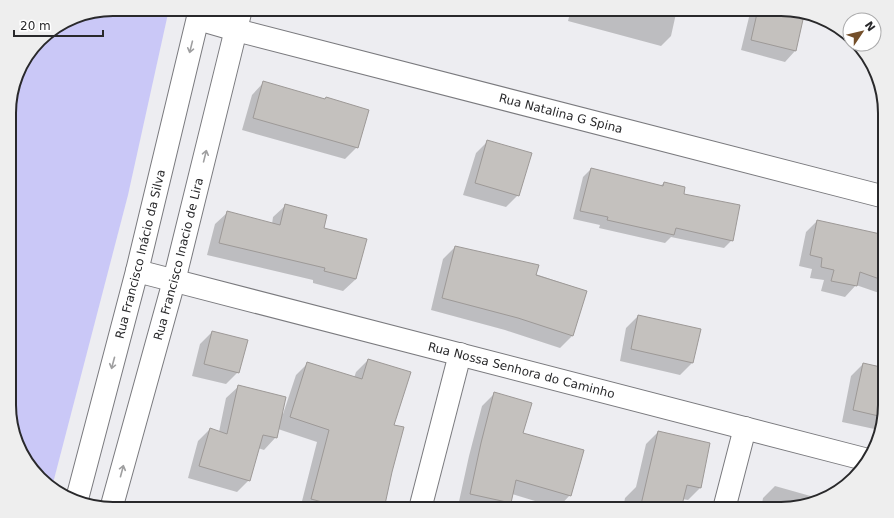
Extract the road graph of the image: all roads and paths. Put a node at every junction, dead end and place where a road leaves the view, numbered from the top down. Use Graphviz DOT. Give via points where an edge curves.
graph roads {
  1 [pos="199,16"];
  2 [pos="204,16"];
  3 [pos="240,16"];
  4 [pos="236,30"];
  5 [pos="878,195"];
  6 [pos="137,271"];
  7 [pos="174,281"];
  8 [pos="460,354"];
  9 [pos="745,428"];
  10 [pos="862,458"];
  11 [pos="79,496"];
  12 [pos="113,502"];
  13 [pos="422,502"];
  14 [pos="726,502"];
  1 -- 6 [label="street, Rua Francisco Inácio da Silva, one-way"];
  2 -- 4 [label="street, Rua Natalina G Spina"];
  3 -- 4 [label="street, Rua Francisco Inacio de Lira"];
  4 -- 5 [label="street, Rua Natalina G Spina"];
  7 -- 4 [label="street, Rua Francisco Inacio de Lira, one-way"];
  6 -- 7 [label="street, Rua Nossa Senhora do Caminho"];
  6 -- 11 [label="street, Rua Francisco Inácio da Silva, one-way"];
  7 -- 8 [label="street, Rua Nossa Senhora do Caminho"];
  12 -- 7 [label="street, Rua Francisco Inacio de Lira, one-way"];
  8 -- 9 [label="street, Rua Nossa Senhora do Caminho"];
  8 -- 13 [label="street"];
  9 -- 10 [label="street, Rua Nossa Senhora do Caminho"];
  9 -- 14 [label="street"];
}
